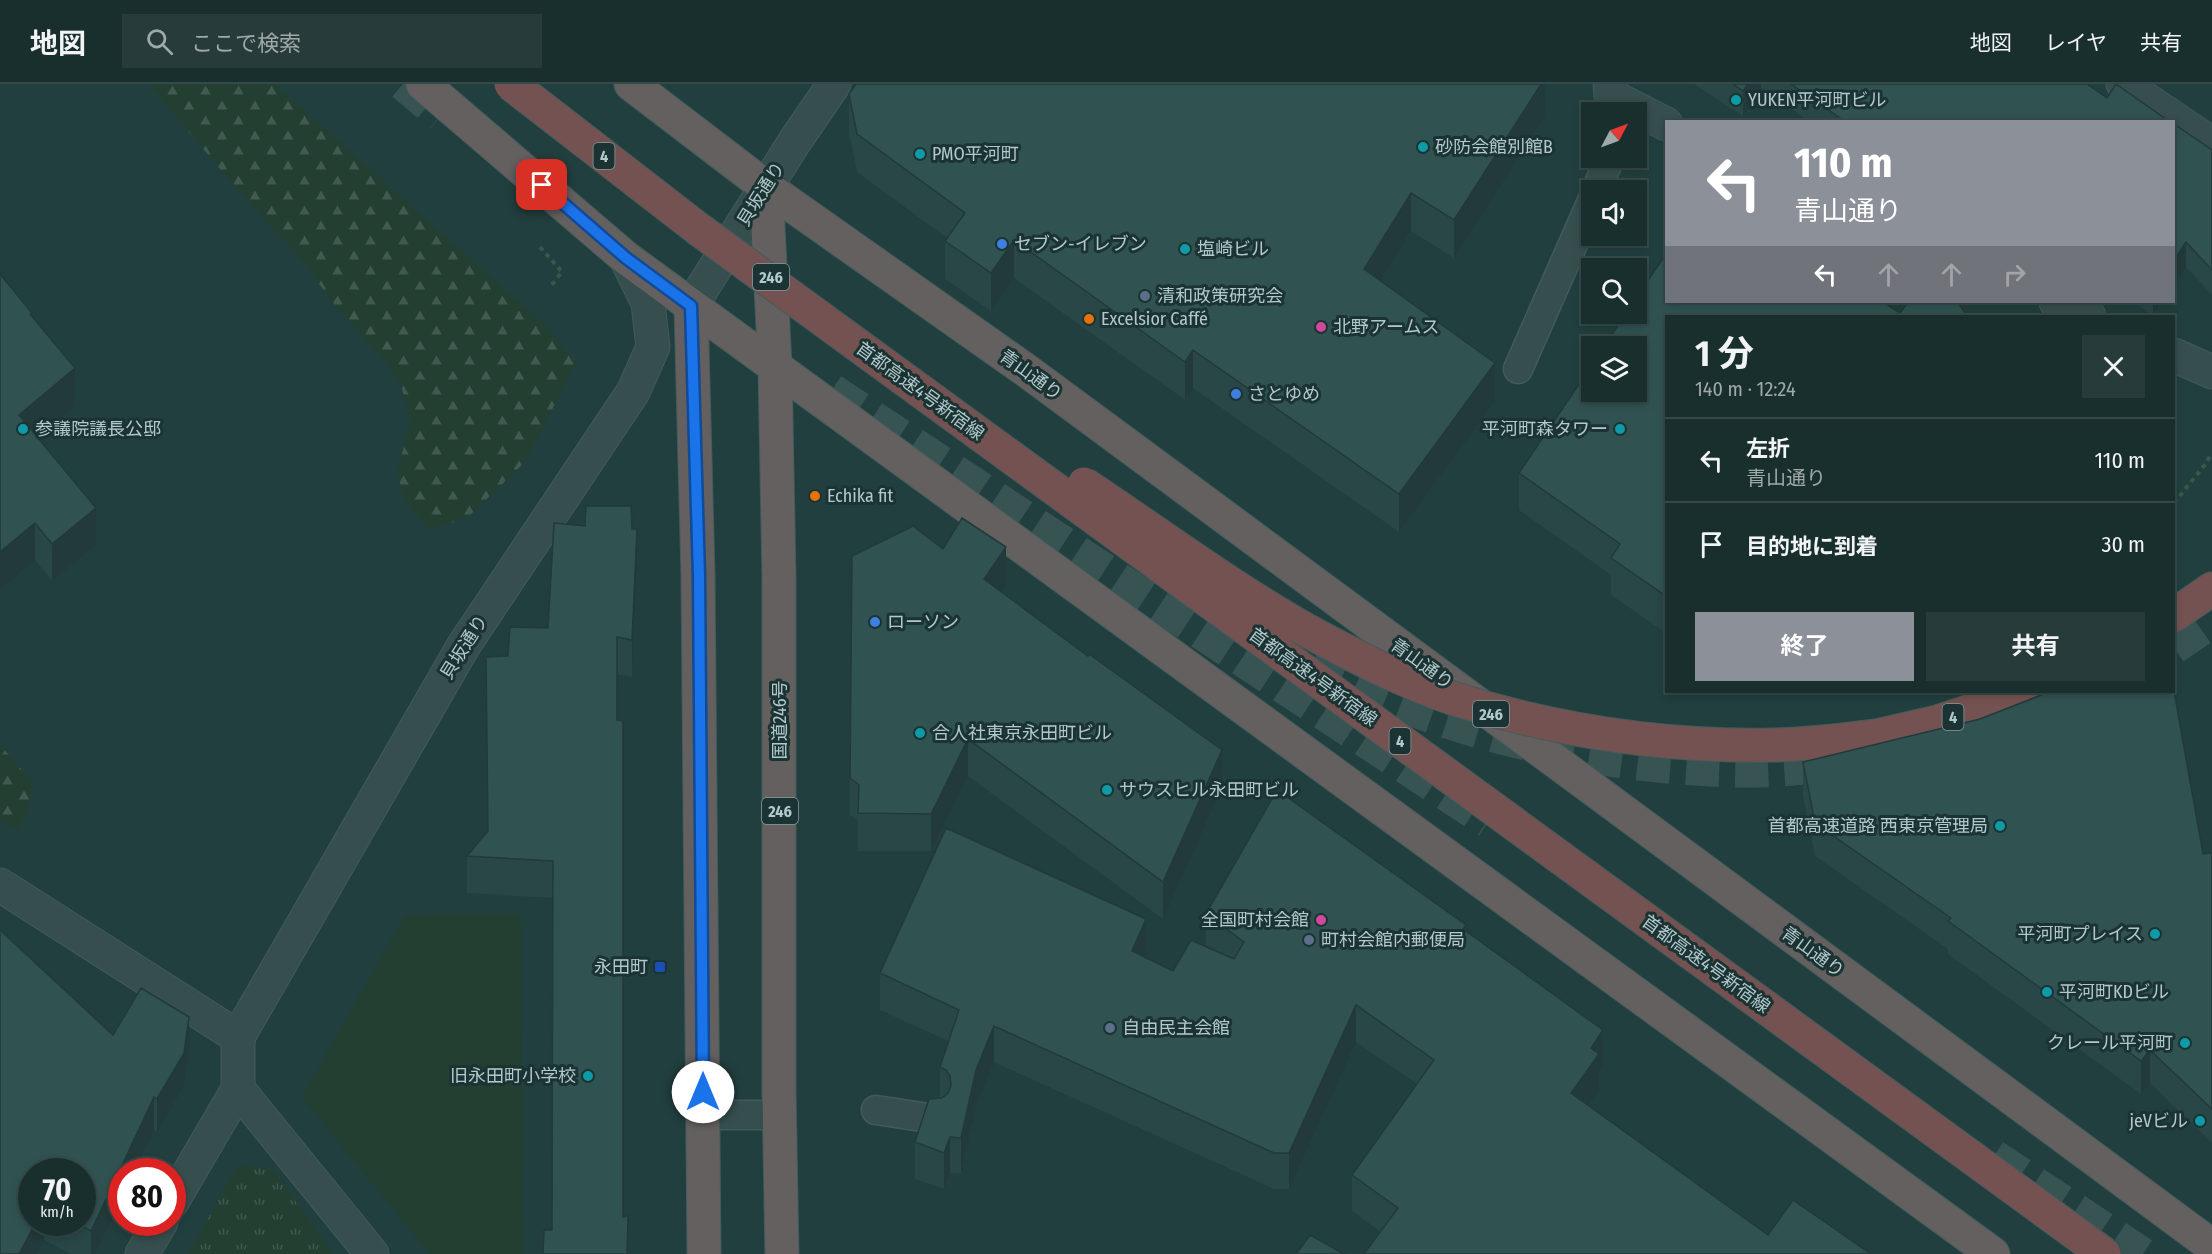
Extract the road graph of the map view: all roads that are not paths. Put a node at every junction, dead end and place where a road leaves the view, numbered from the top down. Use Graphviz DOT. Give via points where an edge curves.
graph roads {
  1 [pos="423,84"];
  2 [pos="511,84"];
  3 [pos="631,84"];
  4 [pos="834,84"];
  5 [pos="1610,84"];
  6 [pos="2123,84"];
  7 [pos="1620,102"];
  8 [pos="1647,116"];
  9 [pos="1665,124"];
  10 [pos="2212,144"];
  11 [pos="766,187"];
  12 [pos="1581,226"];
  13 [pos="697,228"];
  14 [pos="626,258"];
  15 [pos="2058,303"];
  16 [pos="691,306"];
  17 [pos="2087,315"];
  18 [pos="2175,355"];
  19 [pos="776,367"];
  20 [pos="1518,369"];
  21 [pos="2212,372"];
  22 [pos="2212,589"];
  23 [pos="2175,614"];
  24 [pos="2024,693"];
  25 [pos="0,885"];
  26 [pos="238,1037"];
  27 [pos="238,1089"];
  28 [pos="876,1110"];
  29 [pos="703,1115"];
  30 [pos="781,1115"];
  31 [pos="934,1119"];
  32 [pos="186,1178"];
  33 [pos="153,1236"];
  34 [pos="2212,1246"];
  35 [pos="142,1254"];
  36 [pos="372,1254"];
  37 [pos="704,1254"];
  38 [pos="782,1254"];
  39 [pos="1993,1254"];
  40 [pos="2104,1254"];
  1 -- 14 [label="highway"];
  2 -- 13 [label="highway, 首都高速4号新宿線 / 4, bridge"];
  3 -- 11 [label="highway, 青山通り / 246"];
  4 -- 11 [label="street, 貝坂通り"];
  5 -- 7 [label="street" via="1611,96"];
  6 -- 10 [label="street"];
  8 -- 9 [label="street"];
  11 -- 16 [label="street, 貝坂通り"];
  11 -- 19 [label="highway, 国道246号 / 246"];
  11 -- 34 [label="highway, 青山通り / 246" via="1027,371"];
  12 -- 20 [label="lane"];
  13 -- 24 [label="highway, 首都高速4号新宿線 / 4, bridge" via="1318,637 1453,698 1526,719 1596,733 1717,745 1773,745 1876,736 1937,722"];
  13 -- 40 [label="highway, 首都高速4号新宿線 / 4, bridge"];
  14 -- 16 [label="highway"];
  14 -- 26 [label="street, 貝坂通り" via="648,303 653,347 633,392 464,645"];
  15 -- 17 [label="street"];
  16 -- 19 [label="highway"];
  16 -- 29 [label="highway" via="699,576"];
  18 -- 21 [label="street"];
  19 -- 30 [label="highway, 国道246号 / 246"];
  19 -- 39 [label="highway"];
  22 -- 23 [label="highway"];
  25 -- 26 [label="street"];
  26 -- 27 [label="street"];
  27 -- 32 [label="street"];
  27 -- 36 [label="street"];
  28 -- 31 [label="lane"];
  29 -- 30 [label="lane"];
  29 -- 37 [label="highway"];
  30 -- 38 [label="highway, 国道246号 / 246"];
  33 -- 35 [label="street"];
}
